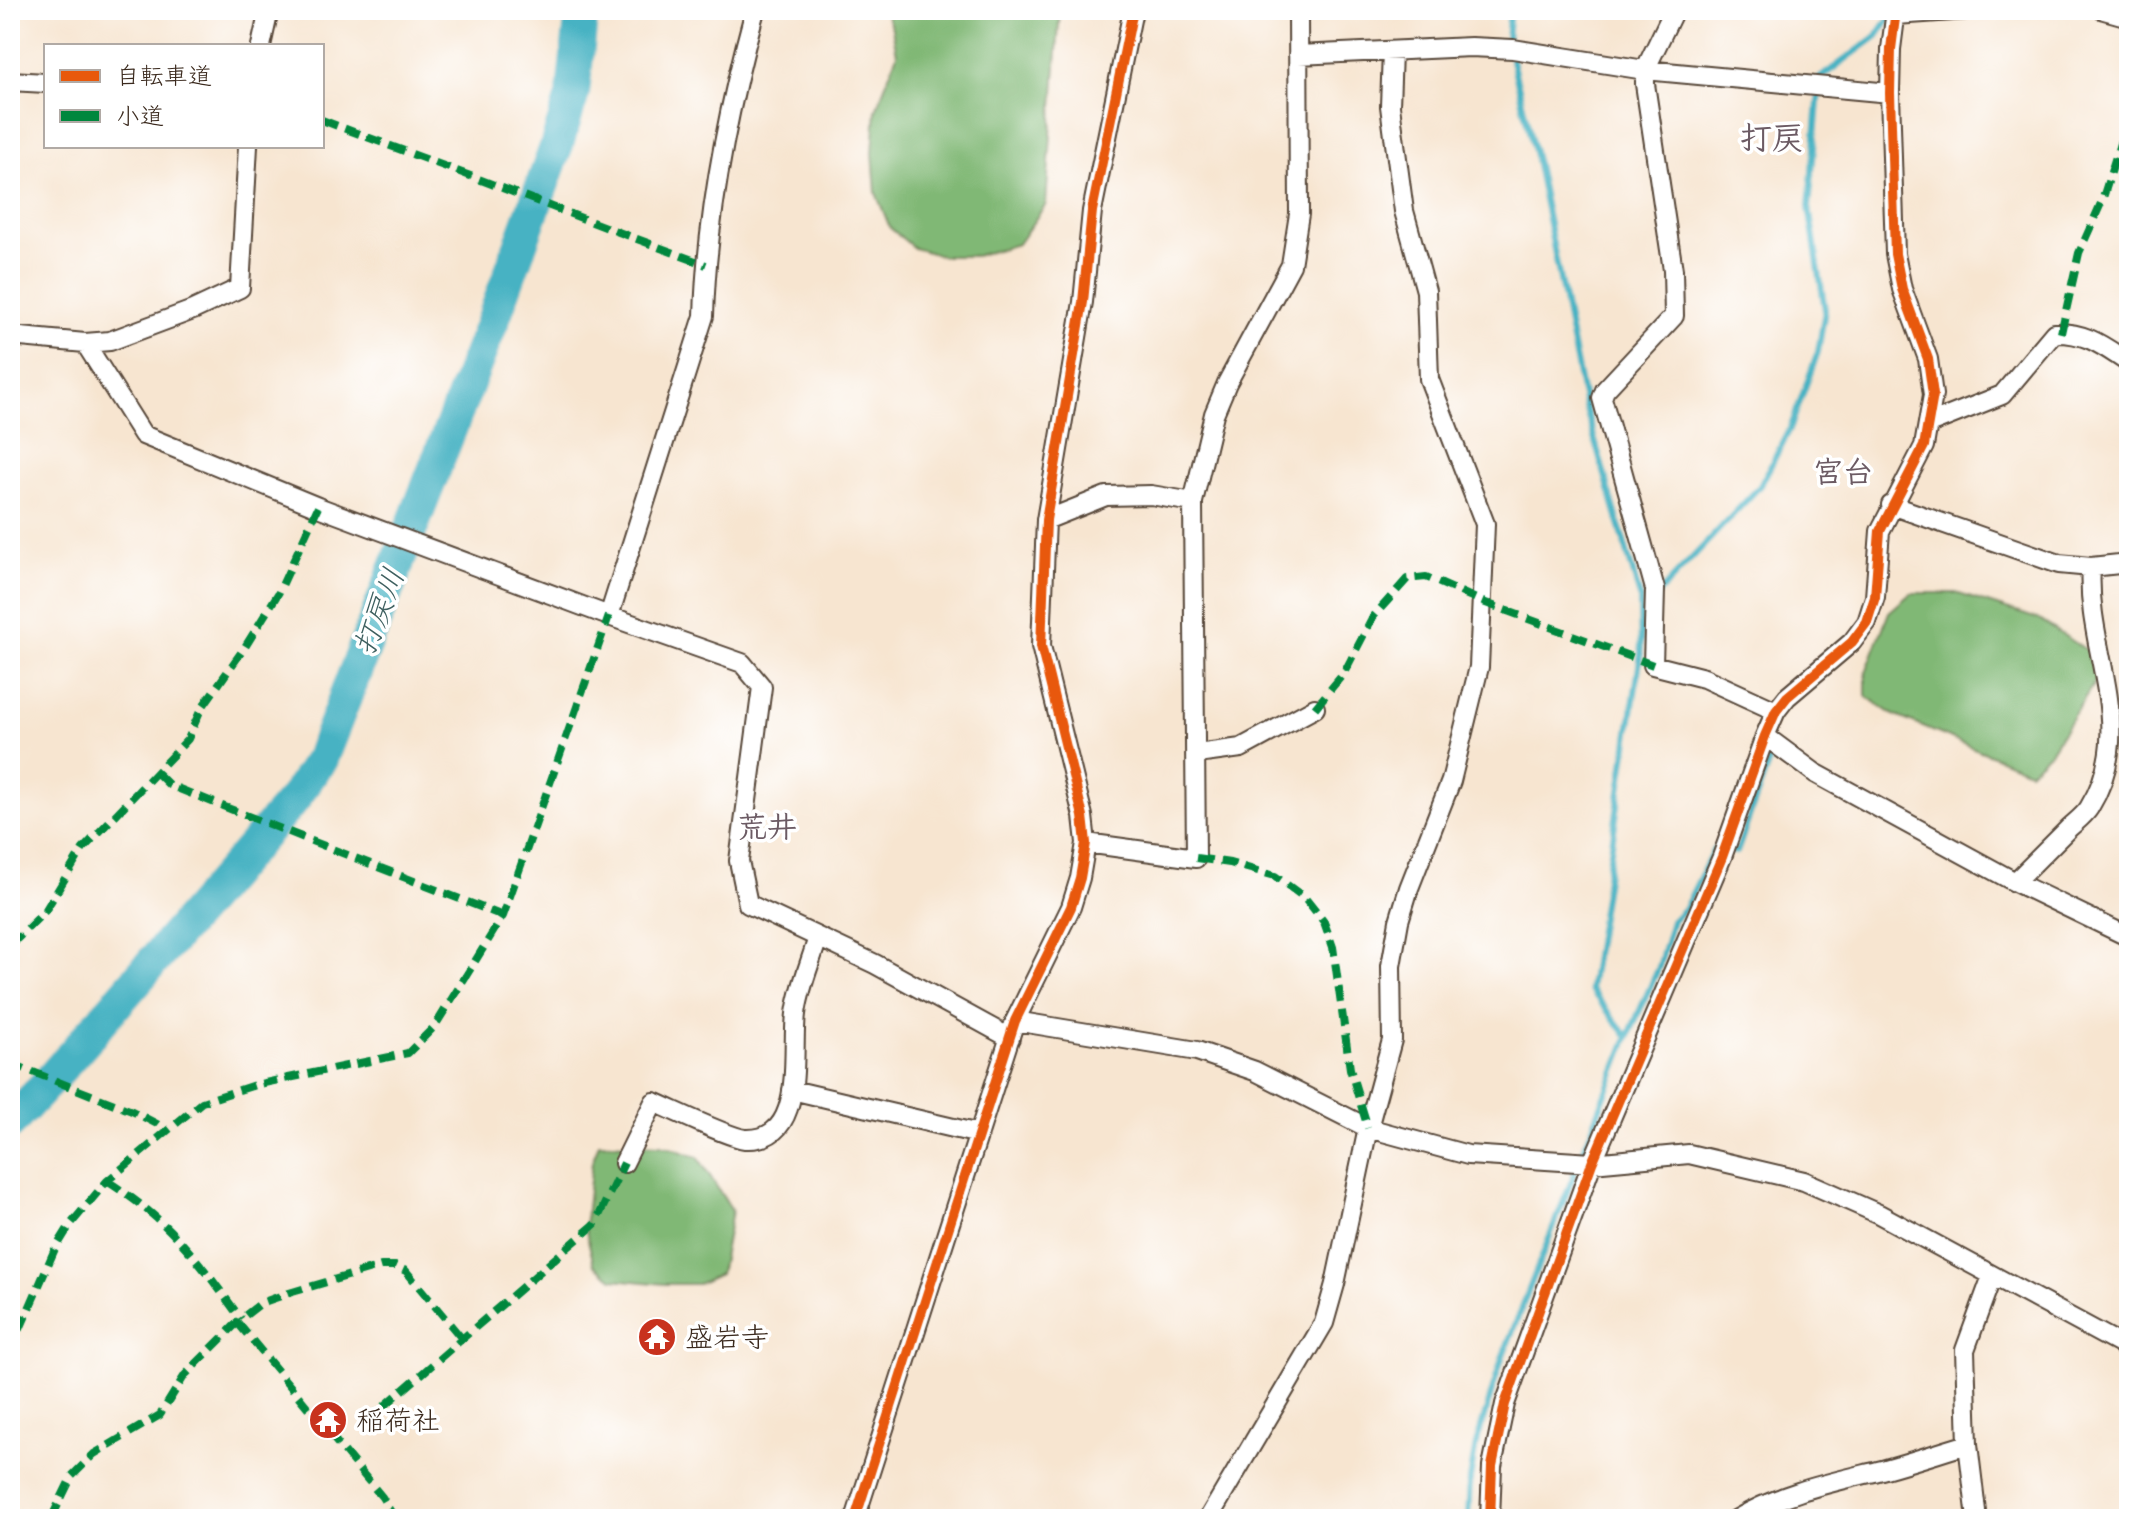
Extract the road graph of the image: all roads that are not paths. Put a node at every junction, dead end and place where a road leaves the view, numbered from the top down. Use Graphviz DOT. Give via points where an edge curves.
graph roads {
  1 [pos="269,10"];
  2 [pos="755,10"];
  3 [pos="1298,10"];
  4 [pos="1674,10"];
  5 [pos="1967,10"];
  6 [pos="2104,10"];
  7 [pos="1129,11"];
  8 [pos="1896,12"];
  9 [pos="2129,17"];
  10 [pos="261,44"];
  11 [pos="1392,52"];
  12 [pos="1298,55"];
  13 [pos="1645,70"];
  14 [pos="10,81"];
  15 [pos="44,83"];
  16 [pos="1890,93"];
  17 [pos="248,148"];
  18 [pos="10,336"];
  19 [pos="85,343"];
  20 [pos="2129,363"];
  21 [pos="1929,424"];
  22 [pos="1193,502"];
  23 [pos="1891,505"];
  24 [pos="1046,520"];
  25 [pos="2129,563"];
  26 [pos="2091,567"];
  27 [pos="609,616"];
  28 [pos="1315,708"];
  29 [pos="1776,711"];
  30 [pos="1765,736"];
  31 [pos="1197,754"];
  32 [pos="1086,843"];
  33 [pos="2015,882"];
  34 [pos="818,937"];
  35 [pos="2129,937"];
  36 [pos="1012,1029"];
  37 [pos="792,1090"];
  38 [pos="1368,1128"];
  39 [pos="979,1134"];
  40 [pos="624,1163"];
  41 [pos="1592,1163"];
  42 [pos="1992,1276"];
  43 [pos="2129,1349"];
  44 [pos="1968,1444"];
  45 [pos="855,1519"];
  46 [pos="1208,1519"];
  47 [pos="1490,1519"];
  48 [pos="1737,1519"];
  49 [pos="1977,1519"];
  1 -- 10 [label="street"];
  2 -- 27 [label="street" via="736,80 706,265 704,316"];
  3 -- 12 [label="street"];
  4 -- 13 [label="street"];
  5 -- 8 [label="street"];
  6 -- 9 [label="street"];
  7 -- 24 [label="street" via="1092,211 1083,302"];
  8 -- 16 [label="street"];
  11 -- 12 [label="street"];
  11 -- 13 [label="street" via="1513,49"];
  11 -- 38 [label="street" via="1390,106 1404,211 1426,291 1429,379 1485,524 1475,688 1451,781 1399,921 1391,966 1392,1040"];
  12 -- 22 [label="street" via="1299,214 1291,265 1214,414"];
  13 -- 16 [label="street"];
  13 -- 29 [label="street" via="1673,270 1674,316 1602,398 1655,589 1653,665 1704,678"];
  14 -- 15 [label="street"];
  16 -- 21 [label="street" via="1895,254 1928,359 1933,395"];
  17 -- 19 [label="street" via="240,288 110,341"];
  18 -- 19 [label="street"];
  19 -- 27 [label="street" via="143,435"];
  20 -- 21 [label="street" via="2092,339 2054,333 2002,395"];
  21 -- 23 [label="street" via="1924,446"];
  22 -- 24 [label="street" via="1151,495 1106,496"];
  22 -- 31 [label="street"];
  23 -- 26 [label="street" via="2059,564"];
  23 -- 29 [label="street" via="1880,531 1875,597 1867,622"];
  24 -- 32 [label="street" via="1041,646"];
  25 -- 26 [label="street"];
  26 -- 33 [label="street" via="2089,594 2112,716 2108,757 2088,810"];
  27 -- 34 [label="street" via="742,663 762,687 739,861 748,904"];
  28 -- 31 [label="street" via="1241,748"];
  29 -- 30 [label="street"];
  30 -- 33 [label="street" via="1815,773"];
  30 -- 41 [label="street" via="1722,857"];
  31 -- 32 [label="street" via="1196,858"];
  32 -- 36 [label="street" via="1071,907"];
  33 -- 35 [label="street"];
  34 -- 36 [label="street"];
  34 -- 37 [label="street" via="796,1011"];
  36 -- 38 [label="street" via="1197,1051 1255,1071"];
  36 -- 39 [label="street"];
  37 -- 39 [label="street"];
  37 -- 40 [label="street" via="786,1118 759,1138 742,1139 654,1102"];
  38 -- 41 [label="street" via="1468,1155"];
  38 -- 46 [label="street" via="1324,1323"];
  39 -- 45 [label="street"];
  41 -- 42 [label="street" via="1689,1154 1804,1181 1879,1214"];
  41 -- 47 [label="street" via="1505,1404 1492,1466"];
  42 -- 43 [label="street"];
  42 -- 44 [label="street" via="1965,1350"];
  44 -- 48 [label="street" via="1822,1484 1762,1504"];
  44 -- 49 [label="street"];
}
